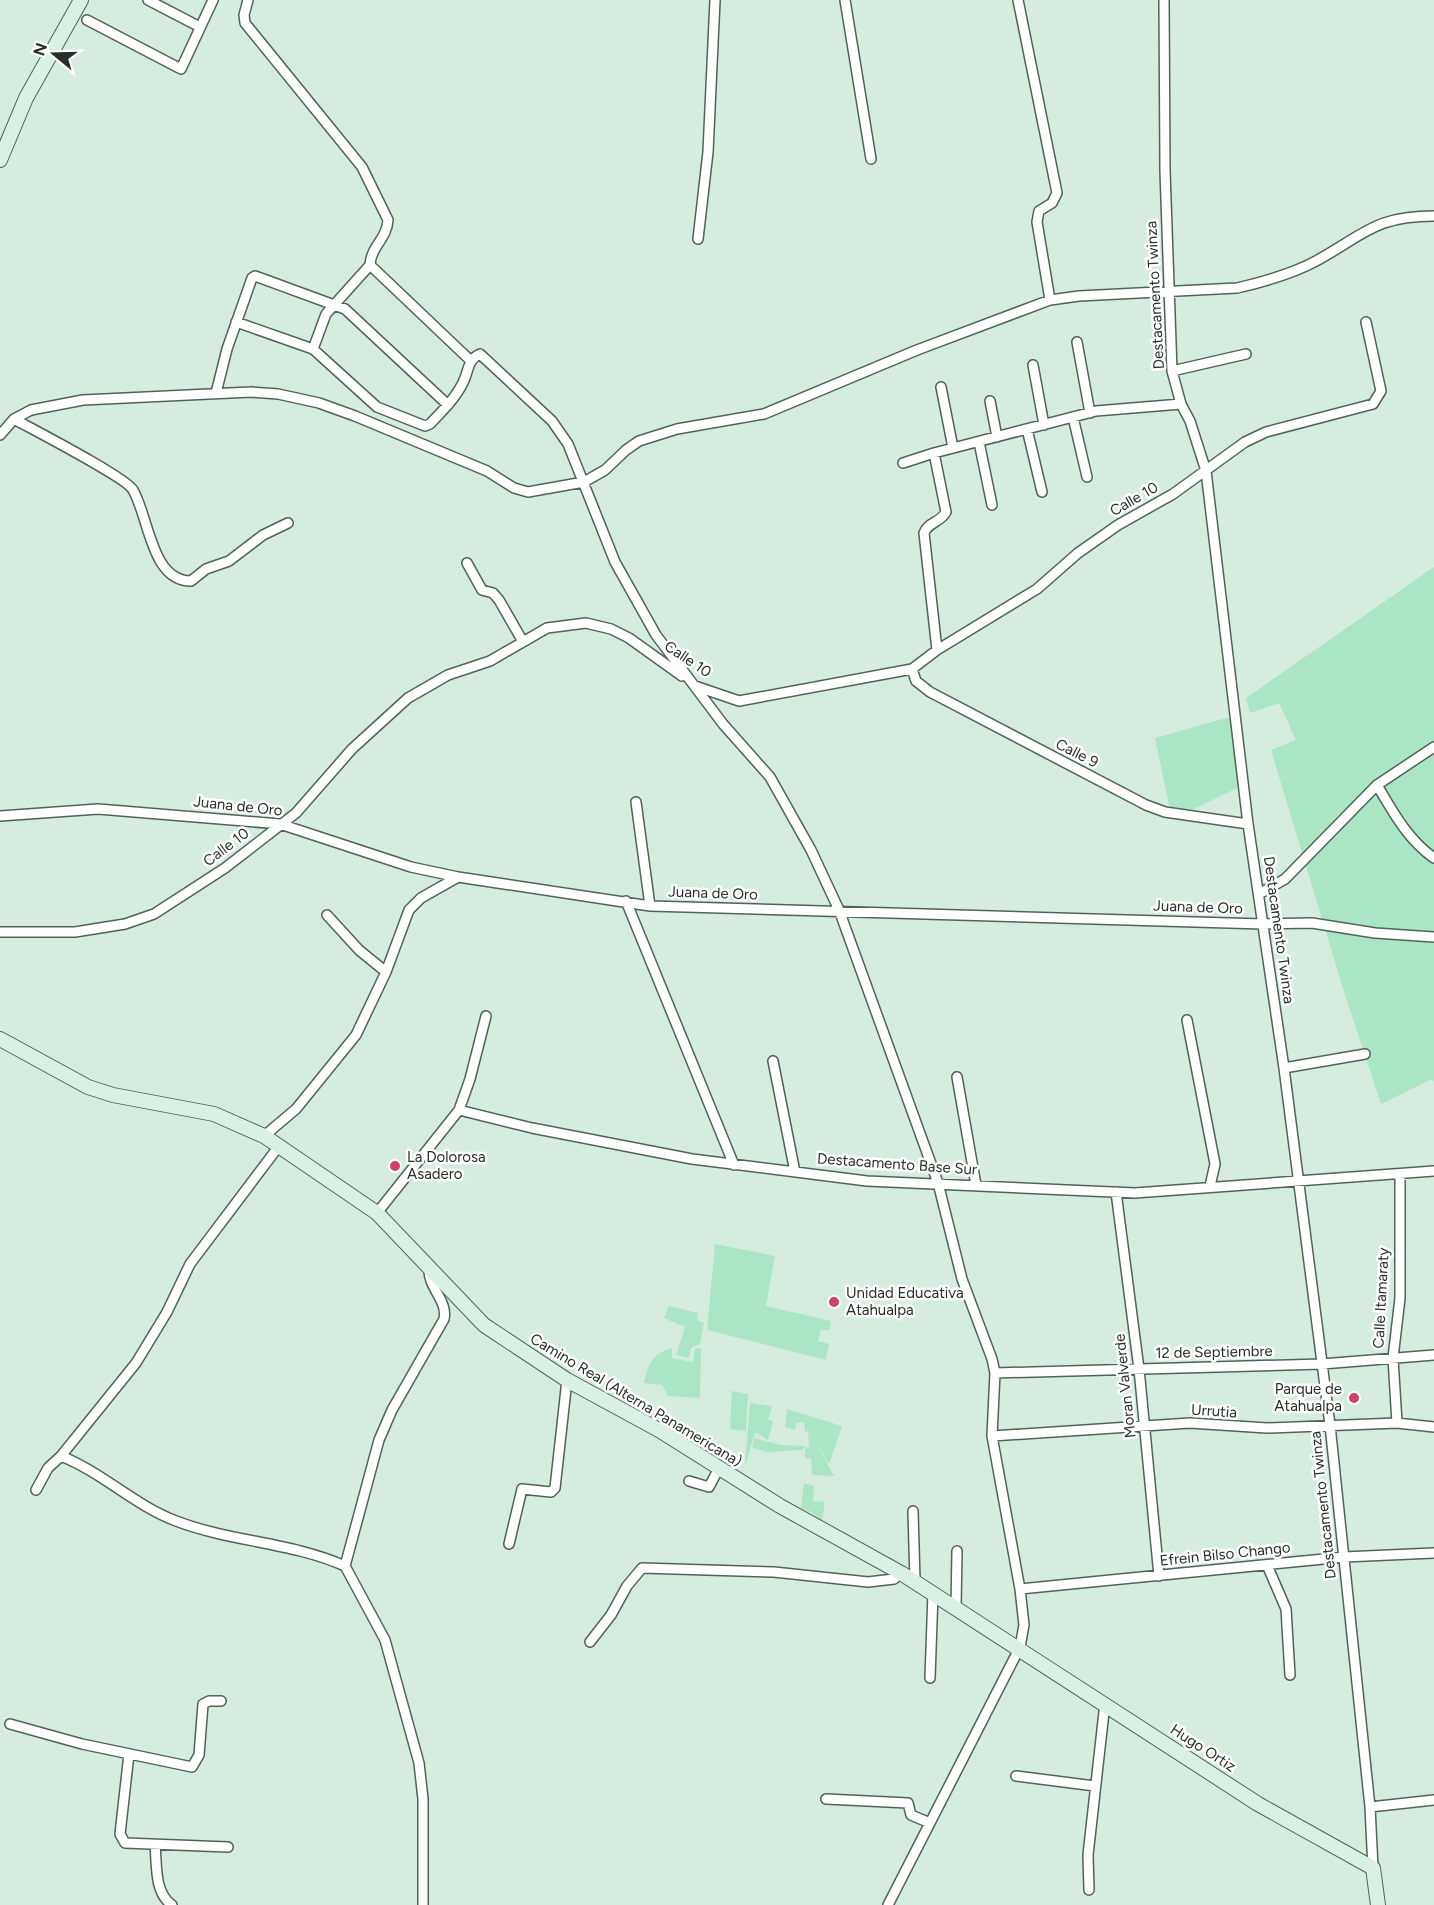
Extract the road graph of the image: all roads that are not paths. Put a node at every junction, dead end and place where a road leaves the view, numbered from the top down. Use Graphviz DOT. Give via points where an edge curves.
graph roads {
  1 [pos="81,0"];
  2 [pos="148,0"];
  3 [pos="213,0"];
  4 [pos="248,0"];
  5 [pos="715,0"];
  6 [pos="845,0"];
  7 [pos="1018,0"];
  8 [pos="1164,0"];
  9 [pos="87,20"];
  10 [pos="200,27"];
  11 [pos="871,159"];
  12 [pos="0,160"];
  13 [pos="1434,216"];
  14 [pos="698,238"];
  15 [pos="370,265"];
  16 [pos="1168,292"];
  17 [pos="1050,300"];
  18 [pos="333,305"];
  19 [pos="236,322"];
  20 [pos="1366,322"];
  21 [pos="1077,342"];
  22 [pos="313,349"];
  23 [pos="1245,354"];
  24 [pos="471,361"];
  25 [pos="1033,366"];
  26 [pos="1172,371"];
  27 [pos="942,387"];
  28 [pos="216,393"];
  29 [pos="990,400"];
  30 [pos="1181,404"];
  31 [pos="448,405"];
  32 [pos="1090,412"];
  33 [pos="1073,417"];
  34 [pos="14,419"];
  35 [pos="1044,425"];
  36 [pos="1027,429"];
  37 [pos="0,435"];
  38 [pos="997,437"];
  39 [pos="979,442"];
  40 [pos="954,448"];
  41 [pos="934,453"];
  42 [pos="903,463"];
  43 [pos="1206,471"];
  44 [pos="1086,477"];
  45 [pos="584,482"];
  46 [pos="1042,492"];
  47 [pos="993,505"];
  48 [pos="288,523"];
  49 [pos="467,563"];
  50 [pos="522,640"];
  51 [pos="937,650"];
  52 [pos="912,669"];
  53 [pos="695,686"];
  54 [pos="1434,747"];
  55 [pos="1377,785"];
  56 [pos="636,802"];
  57 [pos="0,816"];
  58 [pos="280,824"];
  59 [pos="1248,824"];
  60 [pos="1434,858"];
  61 [pos="458,877"];
  62 [pos="1259,894"];
  63 [pos="626,901"];
  64 [pos="650,906"];
  65 [pos="839,910"];
  66 [pos="327,915"];
  67 [pos="1263,924"];
  68 [pos="0,932"];
  69 [pos="1434,937"];
  70 [pos="386,972"];
  71 [pos="486,1016"];
  72 [pos="1187,1020"];
  73 [pos="0,1039"];
  74 [pos="1365,1054"];
  75 [pos="773,1061"];
  76 [pos="1284,1068"];
  77 [pos="957,1077"];
  78 [pos="459,1110"];
  79 [pos="264,1136"];
  80 [pos="279,1146"];
  81 [pos="734,1165"];
  82 [pos="1434,1171"];
  83 [pos="795,1172"];
  84 [pos="1400,1174"];
  85 [pos="1299,1179"];
  86 [pos="938,1183"];
  87 [pos="976,1185"];
  88 [pos="1209,1186"];
  89 [pos="1116,1192"];
  90 [pos="377,1213"];
  91 [pos="429,1269"];
  92 [pos="1434,1355"];
  93 [pos="1393,1358"];
  94 [pos="1322,1364"];
  95 [pos="1139,1369"];
  96 [pos="995,1372"];
  97 [pos="567,1380"];
  98 [pos="1397,1423"];
  99 [pos="1330,1425"];
  100 [pos="1434,1427"];
  101 [pos="1145,1428"];
  102 [pos="992,1436"];
  103 [pos="61,1456"];
  104 [pos="719,1468"];
  105 [pos="688,1481"];
  106 [pos="36,1490"];
  107 [pos="913,1511"];
  108 [pos="509,1544"];
  109 [pos="957,1551"];
  110 [pos="1434,1553"];
  111 [pos="1344,1557"];
  112 [pos="1267,1565"];
  113 [pos="345,1566"];
  114 [pos="901,1572"];
  115 [pos="1159,1576"];
  116 [pos="915,1581"];
  117 [pos="1020,1589"];
  118 [pos="933,1593"];
  119 [pos="956,1607"];
  120 [pos="590,1642"];
  121 [pos="1020,1647"];
  122 [pos="1290,1675"];
  123 [pos="930,1678"];
  124 [pos="221,1701"];
  125 [pos="1105,1703"];
  126 [pos="10,1724"];
  127 [pos="129,1754"];
  128 [pos="1016,1776"];
  129 [pos="1095,1786"];
  130 [pos="826,1799"];
  131 [pos="1434,1800"];
  132 [pos="1370,1807"];
  133 [pos="930,1823"];
  134 [pos="154,1845"];
  135 [pos="228,1846"];
  136 [pos="1373,1868"];
  137 [pos="1089,1890"];
  138 [pos="170,1905"];
  139 [pos="423,1905"];
  140 [pos="888,1905"];
  141 [pos="1378,1905"];
  1 -- 12 [label="street" via="26,98"];
  2 -- 10 [label="street"];
  3 -- 10 [label="street"];
  4 -- 15 [label="street" via="246,23 362,167 388,220 384,237 372,251"];
  5 -- 14 [label="street" via="708,152"];
  6 -- 11 [label="street"];
  7 -- 17 [label="street" via="1057,193 1037,217"];
  8 -- 16 [label="street, Destacamento Twinza"];
  9 -- 10 [label="street" via="181,69"];
  13 -- 16 [label="street" via="1374,225 1314,262 1258,284"];
  15 -- 18 [label="street"];
  15 -- 24 [label="street"];
  16 -- 17 [label="street"];
  16 -- 26 [label="street, Destacamento Twinza"];
  17 -- 45 [label="street" via="764,414 677,429 639,441 605,471"];
  18 -- 19 [label="street" via="255,276"];
  18 -- 22 [label="street"];
  18 -- 31 [label="street" via="345,309"];
  19 -- 22 [label="street"];
  19 -- 28 [label="street"];
  20 -- 43 [label="street, Calle 10" via="1381,391 1373,404 1256,436"];
  21 -- 32 [label="street"];
  22 -- 31 [label="street" via="384,410 425,426"];
  23 -- 26 [label="street"];
  24 -- 31 [label="street"];
  24 -- 45 [label="street" via="480,354 552,421 568,444"];
  25 -- 35 [label="street"];
  26 -- 30 [label="street, Destacamento Twinza"];
  27 -- 40 [label="street"];
  28 -- 34 [label="street" via="83,400 31,410"];
  28 -- 45 [label="street" via="278,394 319,403 487,471 520,491"];
  29 -- 38 [label="street"];
  30 -- 32 [label="street"];
  30 -- 43 [label="street, Destacamento Twinza"];
  32 -- 33 [label="street"];
  33 -- 35 [label="street"];
  33 -- 44 [label="street"];
  34 -- 37 [label="street"];
  34 -- 48 [label="street" via="130,486 155,549 174,579 191,581"];
  35 -- 36 [label="street"];
  36 -- 38 [label="street"];
  36 -- 46 [label="street"];
  38 -- 39 [label="street"];
  39 -- 40 [label="street"];
  39 -- 47 [label="street"];
  40 -- 41 [label="street"];
  41 -- 42 [label="street"];
  41 -- 51 [label="street" via="946,512 924,533"];
  43 -- 51 [label="street, Calle 10" via="1078,553 1036,589"];
  43 -- 59 [label="street, Destacamento Twinza"];
  45 -- 53 [label="street" via="615,562 656,636"];
  49 -- 50 [label="street" via="482,590 499,600"];
  50 -- 53 [label="street, Calle 10" via="557,626 600,625 629,638"];
  50 -- 58 [label="street, Calle 10" via="490,661 448,675 408,698 352,749 296,813"];
  51 -- 52 [label="street, Calle 10"];
  52 -- 53 [label="street, Calle 10" via="740,701"];
  52 -- 59 [label="street, Calle 9" via="916,681 930,692 1146,805 1165,812"];
  53 -- 65 [label="street" via="770,777"];
  54 -- 55 [label="street"];
  55 -- 60 [label="street" via="1398,821 1421,849"];
  55 -- 62 [label="street" via="1285,879"];
  56 -- 64 [label="street"];
  57 -- 58 [label="street, Juana de Oro" via="98,809"];
  58 -- 61 [label="street, Juana de Oro" via="411,867"];
  58 -- 68 [label="street, Calle 10" via="225,868 154,914 125,924 75,932"];
  59 -- 62 [label="street, Destacamento Twinza"];
  61 -- 63 [label="street, Juana de Oro"];
  61 -- 70 [label="street" via="421,898 409,910"];
  62 -- 67 [label="street, Destacamento Twinza"];
  63 -- 64 [label="street, Juana de Oro"];
  63 -- 81 [label="street"];
  64 -- 65 [label="street, Juana de Oro"];
  65 -- 67 [label="street, Juana de Oro"];
  65 -- 86 [label="street"];
  66 -- 70 [label="street"];
  67 -- 69 [label="street, Juana de Oro" via="1312,922 1375,933"];
  67 -- 76 [label="street, Destacamento Twinza"];
  70 -- 79 [label="street" via="356,1035 296,1109"];
  71 -- 78 [label="street"];
  72 -- 88 [label="street" via="1215,1164"];
  73 -- 79 [label="street, Camino Real (Alterna Panamericana)" via="88,1087 214,1114"];
  74 -- 76 [label="street"];
  75 -- 83 [label="street"];
  76 -- 85 [label="street, Destacamento Twinza"];
  77 -- 87 [label="street"];
  78 -- 81 [label="street, Destacamento Base Sur" via="532,1128"];
  78 -- 90 [label="street"];
  79 -- 80 [label="street, Camino Real (Alterna Panamericana)"];
  80 -- 90 [label="street, Camino Real (Alterna Panamericana)"];
  80 -- 103 [label="street" via="190,1264 136,1363"];
  81 -- 83 [label="street, Destacamento Base Sur"];
  82 -- 84 [label="street, Destacamento Base Sur"];
  83 -- 86 [label="street, Destacamento Base Sur" via="867,1181"];
  84 -- 85 [label="street, Destacamento Base Sur"];
  84 -- 93 [label="street, Calle Itamaraty" via="1400,1298"];
  85 -- 88 [label="street, Destacamento Base Sur"];
  85 -- 94 [label="street, Destacamento Twinza"];
  86 -- 87 [label="street, Destacamento Base Sur"];
  86 -- 96 [label="street" via="962,1279"];
  87 -- 89 [label="street, Destacamento Base Sur"];
  88 -- 89 [label="street, Destacamento Base Sur"];
  89 -- 95 [label="street, Moran Valverde"];
  90 -- 91 [label="street, Camino Real (Alterna Panamericana)"];
  91 -- 97 [label="street, Camino Real (Alterna Panamericana)" via="484,1325"];
  91 -- 113 [label="street" via="444,1304 444,1320 388,1420"];
  92 -- 93 [label="street, 12 de Septiembre"];
  93 -- 94 [label="street, 12 de Septiembre"];
  93 -- 98 [label="street, Calle Itamaraty"];
  94 -- 95 [label="street, 12 de Septiembre"];
  94 -- 99 [label="street, Destacamento Twinza"];
  95 -- 96 [label="street, 12 de Septiembre"];
  95 -- 101 [label="street, Moran Valverde"];
  96 -- 102 [label="street"];
  97 -- 104 [label="street, Camino Real (Alterna Panamericana)"];
  97 -- 108 [label="street" via="555,1488 551,1492 522,1489"];
  98 -- 99 [label="street, Urrutia"];
  98 -- 100 [label="street, Urrutia"];
  99 -- 101 [label="street, Urrutia" via="1267,1428 1190,1423"];
  99 -- 111 [label="street, Destacamento Twinza"];
  101 -- 102 [label="street, Urrutia"];
  101 -- 115 [label="street, Moran Valverde"];
  102 -- 117 [label="street"];
  103 -- 106 [label="street" via="48,1468"];
  103 -- 113 [label="street" via="174,1521 308,1553"];
  104 -- 105 [label="street" via="709,1486"];
  104 -- 114 [label="street, Camino Real (Alterna Panamericana)"];
  107 -- 116 [label="street"];
  109 -- 119 [label="street"];
  110 -- 111 [label="street, Efrein Bilso Chango"];
  111 -- 112 [label="street, Efrein Bilso Chango"];
  111 -- 132 [label="street, Destacamento Twinza"];
  112 -- 115 [label="street, Efrein Bilso Chango"];
  112 -- 122 [label="street" via="1286,1609"];
  113 -- 139 [label="street" via="385,1640 419,1763"];
  114 -- 116 [label="street, Camino Real (Alterna Panamericana)"];
  114 -- 120 [label="street" via="894,1579 868,1582 765,1571 642,1568"];
  115 -- 117 [label="street, Efrein Bilso Chango"];
  116 -- 118 [label="street, Camino Real (Alterna Panamericana)"];
  117 -- 121 [label="street" via="1024,1625"];
  118 -- 119 [label="street, Camino Real (Alterna Panamericana)"];
  118 -- 123 [label="street"];
  119 -- 121 [label="street, Camino Real (Alterna Panamericana)"];
  121 -- 125 [label="street, Hugo Ortiz"];
  121 -- 133 [label="street"];
  124 -- 127 [label="street" via="203,1704 195,1766"];
  125 -- 129 [label="street"];
  125 -- 136 [label="street, Hugo Ortiz" via="1258,1804"];
  126 -- 127 [label="street"];
  127 -- 134 [label="street" via="120,1838 125,1844"];
  128 -- 129 [label="street"];
  129 -- 137 [label="street" via="1088,1855"];
  130 -- 133 [label="street" via="908,1803 911,1815"];
  131 -- 132 [label="street"];
  132 -- 136 [label="street, Destacamento Twinza"];
  133 -- 140 [label="street"];
  134 -- 135 [label="street"];
  134 -- 138 [label="street" via="160,1891"];
  136 -- 141 [label="street"];
}
